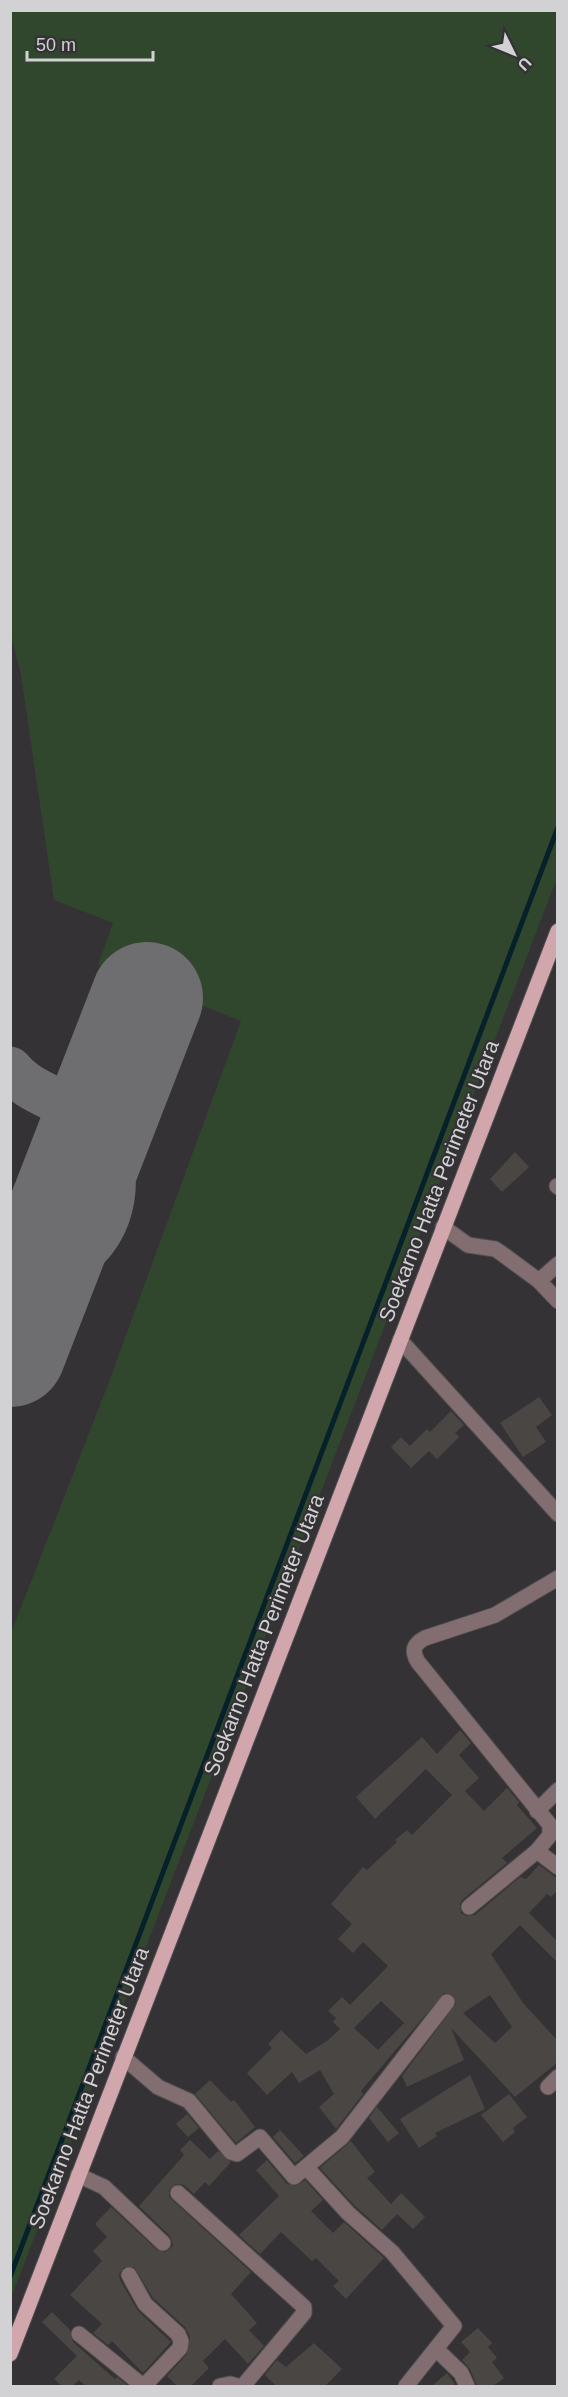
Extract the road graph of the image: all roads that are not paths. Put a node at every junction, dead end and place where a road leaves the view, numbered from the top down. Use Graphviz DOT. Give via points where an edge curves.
graph roads {
  1 [pos="558,931"];
  2 [pos="443,1227"];
  3 [pos="558,1264"];
  4 [pos="538,1281"];
  5 [pos="558,1301"];
  6 [pos="400,1340"];
  7 [pos="558,1514"];
  8 [pos="558,1578"];
  9 [pos="558,1790"];
  10 [pos="537,1811"];
  11 [pos="537,1851"];
  12 [pos="558,1867"];
  13 [pos="469,1907"];
  14 [pos="447,2002"];
  15 [pos="123,2057"];
  16 [pos="306,2167"];
  17 [pos="78,2175"];
  18 [pos="178,2193"];
  19 [pos="163,2243"];
  20 [pos="129,2275"];
  21 [pos="79,2334"];
  22 [pos="436,2349"];
  23 [pos="10,2354"];
  24 [pos="143,2386"];
  25 [pos="220,2386"];
  26 [pos="237,2386"];
  27 [pos="243,2386"];
  28 [pos="406,2386"];
  29 [pos="467,2386"];
  1 -- 2 [label="main road, Soekarno Hatta Perimeter Utara"];
  2 -- 4 [label="street" via="468,1245 495,1249"];
  2 -- 6 [label="main road, Soekarno Hatta Perimeter Utara"];
  3 -- 4 [label="street"];
  4 -- 5 [label="street"];
  6 -- 7 [label="street"];
  6 -- 15 [label="main road, Soekarno Hatta Perimeter Utara"];
  8 -- 10 [label="street" via="495,1615 425,1638 414,1648 418,1662"];
  9 -- 10 [label="street"];
  10 -- 11 [label="street" via="550,1825 550,1834"];
  11 -- 12 [label="street"];
  11 -- 13 [label="street"];
  14 -- 16 [label="street" via="342,2138"];
  15 -- 16 [label="street" via="158,2087 189,2101 231,2152 237,2154 260,2137 294,2177"];
  15 -- 17 [label="main road, Soekarno Hatta Perimeter Utara"];
  16 -- 22 [label="street" via="348,2213 392,2252 452,2320 454,2326"];
  17 -- 19 [label="street" via="104,2187"];
  17 -- 23 [label="main road, Soekarno Hatta Perimeter Utara"];
  18 -- 27 [label="street" via="304,2307 304,2313"];
  20 -- 24 [label="street" via="145,2304 182,2341 180,2348"];
  21 -- 24 [label="street"];
  22 -- 28 [label="street"];
  22 -- 29 [label="street" via="461,2373"];
  25 -- 26 [label="street"];
}
